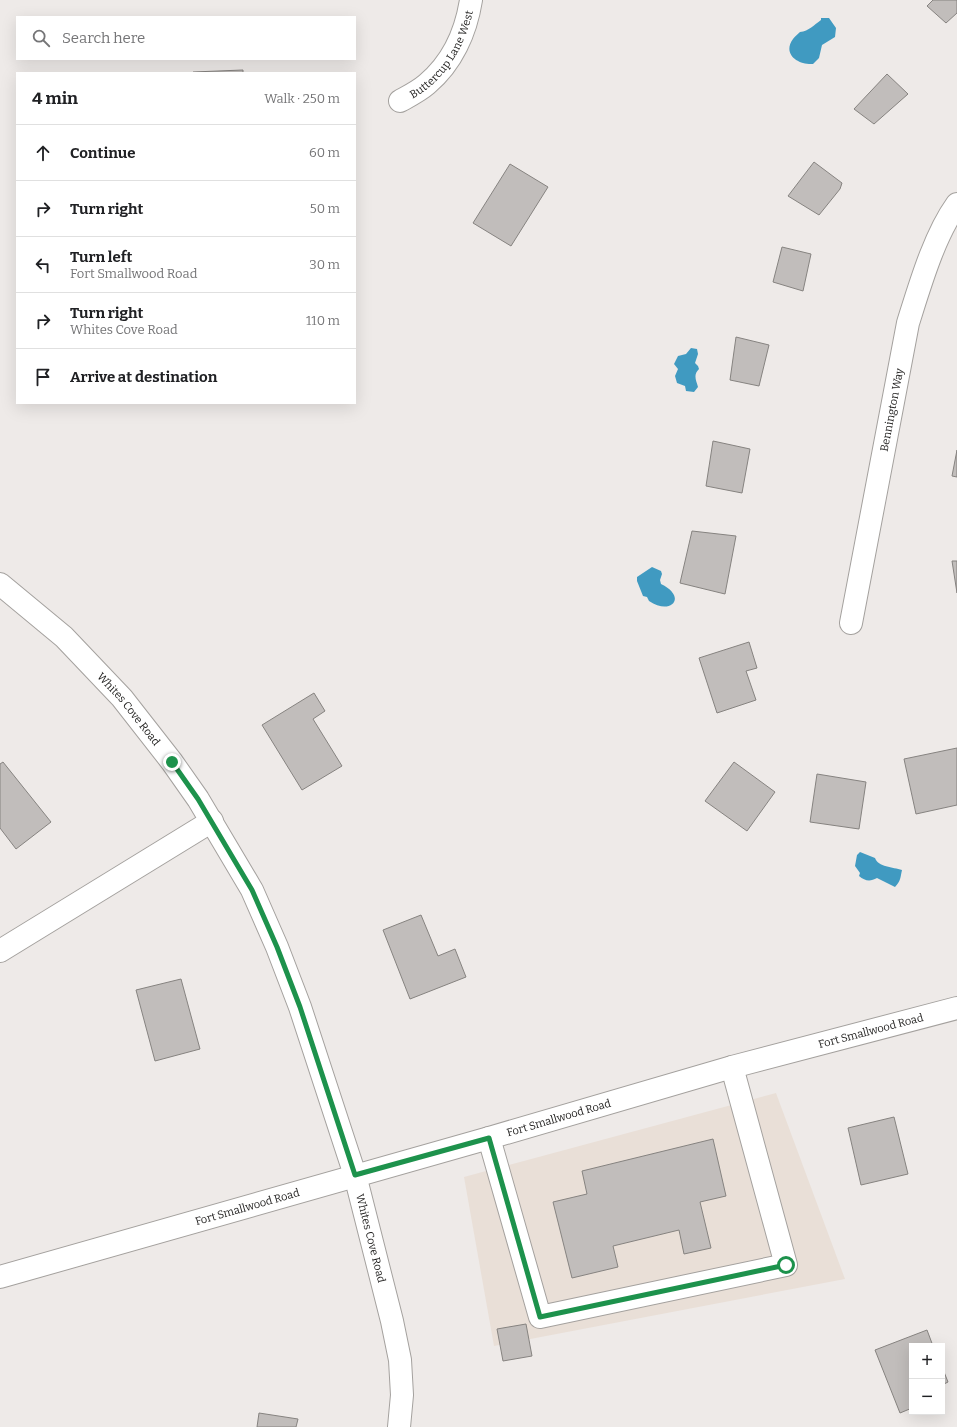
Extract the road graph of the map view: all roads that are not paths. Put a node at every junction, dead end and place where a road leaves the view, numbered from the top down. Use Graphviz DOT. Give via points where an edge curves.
graph roads {
  1 [pos="471,0"];
  2 [pos="400,101"];
  3 [pos="957,204"];
  4 [pos="0,584"];
  5 [pos="851,623"];
  6 [pos="212,821"];
  7 [pos="0,951"];
  8 [pos="957,1008"];
  9 [pos="732,1067"];
  10 [pos="489,1138"];
  11 [pos="355,1175"];
  12 [pos="0,1277"];
  13 [pos="399,1427"];
  1 -- 2 [label="street, Buttercup Lane West" via="460,39 447,63 427,84"];
  3 -- 5 [label="street, Bennington Way" via="947,218 922,278 908,323"];
  4 -- 6 [label="street, Whites Cove Road" via="64,637 122,698 172,762"];
  6 -- 7 [label="street"];
  6 -- 11 [label="street, Whites Cove Road" via="252,890 277,947 300,1007"];
  8 -- 9 [label="street, Fort Smallwood Road"];
  9 -- 10 [label="street, Fort Smallwood Road"];
  9 -- 10 [label="street" via="786,1265 540,1317"];
  10 -- 11 [label="street, Fort Smallwood Road"];
  11 -- 12 [label="street, Fort Smallwood Road"];
  11 -- 13 [label="street, Whites Cove Road" via="400,1360 402,1395"];
}
